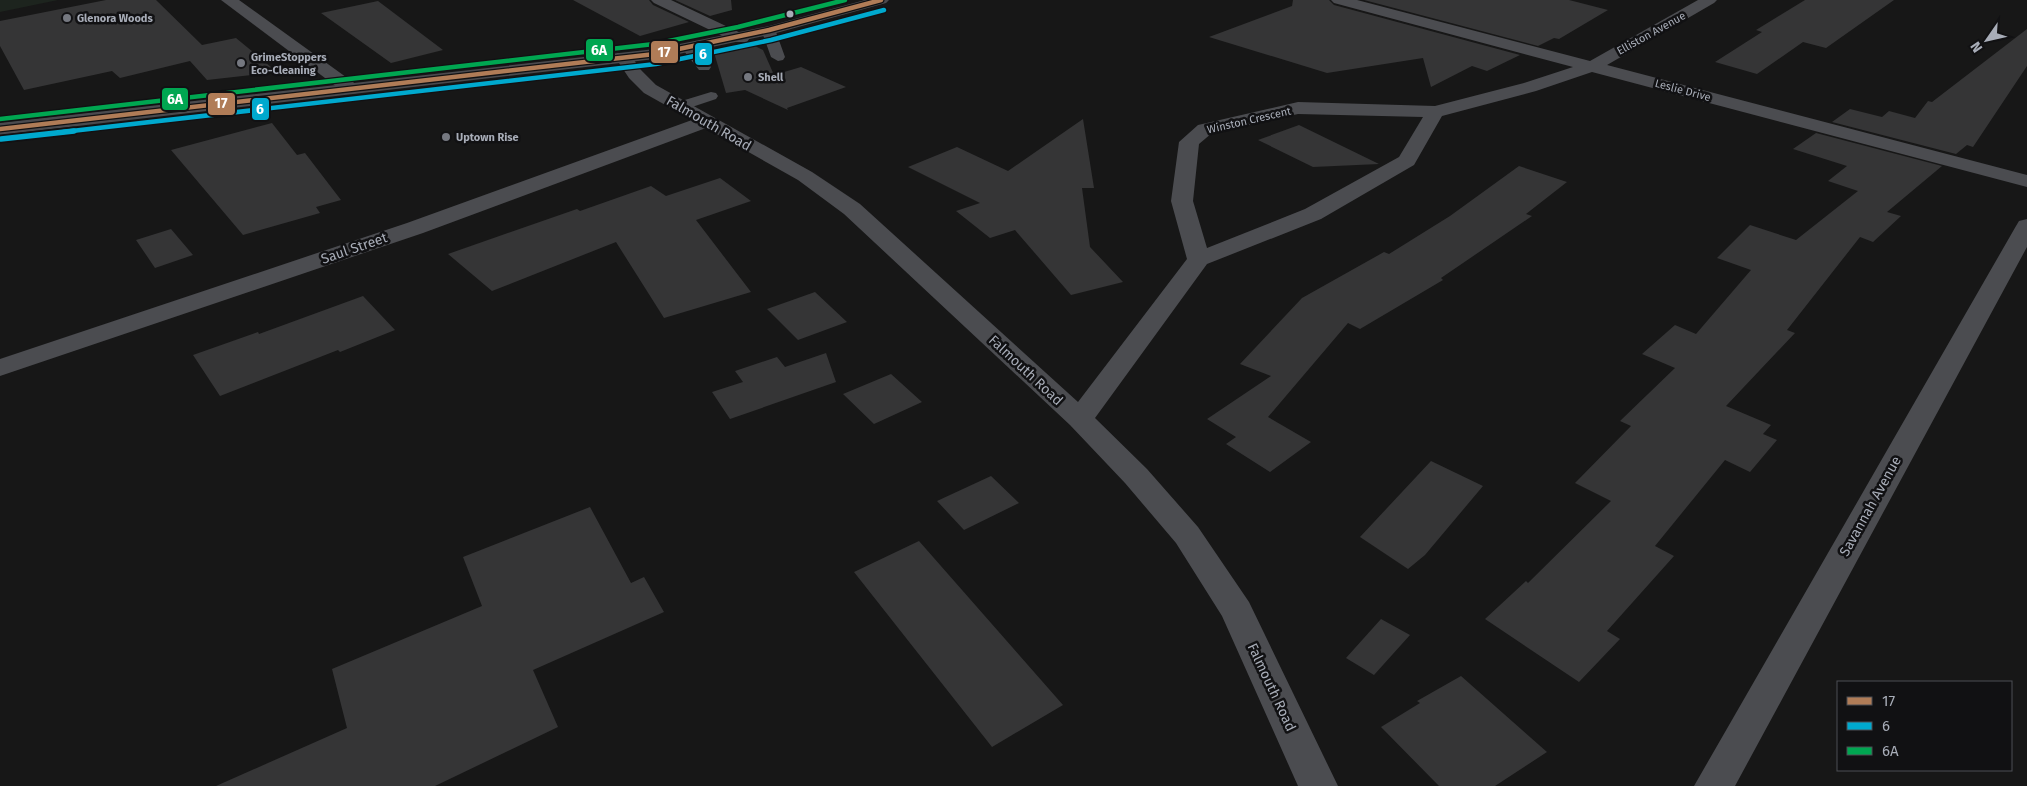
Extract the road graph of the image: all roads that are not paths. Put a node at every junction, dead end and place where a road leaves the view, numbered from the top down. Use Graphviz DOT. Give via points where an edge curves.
graph roads {
  1 [pos="229,0"];
  2 [pos="659,0"];
  3 [pos="880,0"];
  4 [pos="1339,0"];
  5 [pos="1673,0"];
  6 [pos="1705,3"];
  7 [pos="769,32"];
  8 [pos="741,39"];
  9 [pos="689,48"];
  10 [pos="623,57"];
  11 [pos="778,57"];
  12 [pos="1593,66"];
  13 [pos="704,67"];
  14 [pos="351,89"];
  15 [pos="709,109"];
  16 [pos="1435,112"];
  17 [pos="0,129"];
  18 [pos="2027,181"];
  19 [pos="2027,226"];
  20 [pos="1199,259"];
  21 [pos="0,368"];
  22 [pos="1080,419"];
  23 [pos="1318,786"];
  24 [pos="1714,786"];
  1 -- 14 [label="street"];
  2 -- 8 [label="street"];
  3 -- 7 [label="main road"];
  4 -- 12 [label="street, Leslie Drive"];
  5 -- 6 [label="street"];
  6 -- 12 [label="street, Elliston Avenue"];
  7 -- 8 [label="main road"];
  7 -- 11 [label="lane"];
  8 -- 9 [label="main road"];
  9 -- 10 [label="main road"];
  9 -- 13 [label="lane"];
  10 -- 14 [label="main road"];
  10 -- 15 [label="street, Falmouth Road" via="650,88 680,106"];
  12 -- 16 [label="street, Winston Crescent" via="1530,87"];
  12 -- 18 [label="street, Leslie Drive"];
  14 -- 17 [label="main road"];
  15 -- 21 [label="street, Saul Street" via="415,228"];
  15 -- 22 [label="street, Falmouth Road" via="852,210"];
  16 -- 20 [label="street" via="1407,161 1314,214"];
  16 -- 20 [label="street, Winston Crescent" via="1298,108 1205,129 1188,142 1182,201"];
  19 -- 24 [label="street, Savannah Avenue"];
  20 -- 22 [label="street"];
  22 -- 23 [label="street, Falmouth Road" via="1136,476 1187,535 1237,611"];
}
